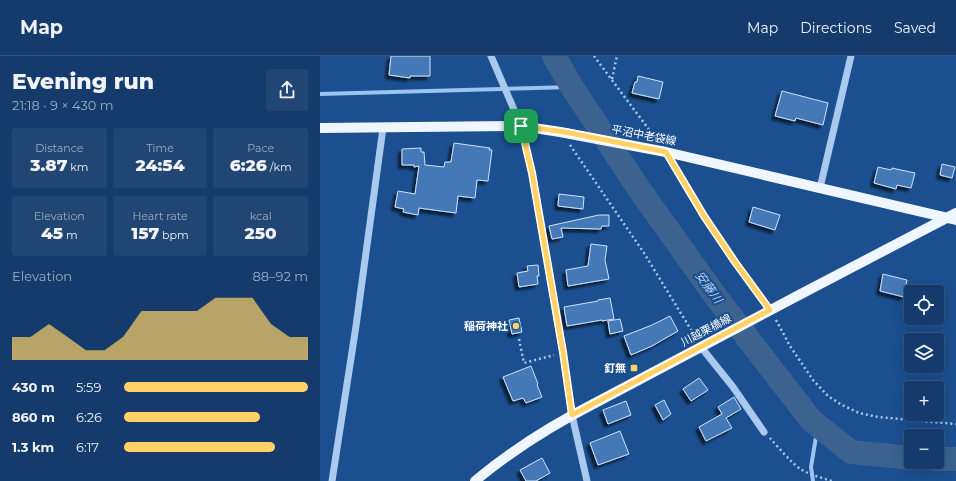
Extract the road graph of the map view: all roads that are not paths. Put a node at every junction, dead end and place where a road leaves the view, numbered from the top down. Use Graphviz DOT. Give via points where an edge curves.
graph roads {
  1 [pos="491,56"];
  2 [pos="851,56"];
  3 [pos="521,126"];
  4 [pos="320,128"];
  5 [pos="383,128"];
  6 [pos="820,188"];
  7 [pos="956,213"];
  8 [pos="951,219"];
  9 [pos="706,344"];
  10 [pos="572,415"];
  11 [pos="764,432"];
  12 [pos="332,481"];
  13 [pos="474,481"];
  14 [pos="587,481"];
  1 -- 3 [label="street"];
  2 -- 6 [label="street"];
  3 -- 5 [label="main road, 平沼中老袋線"];
  3 -- 6 [label="main road, 平沼中老袋線" via="661,151"];
  3 -- 10 [label="street" via="532,173"];
  4 -- 5 [label="main road, 平沼中老袋線"];
  5 -- 12 [label="street"];
  6 -- 8 [label="main road, 平沼中老袋線"];
  7 -- 8 [label="main road, 川越栗橋線"];
  8 -- 9 [label="main road, 川越栗橋線"];
  9 -- 10 [label="main road, 川越栗橋線"];
  9 -- 11 [label="street"];
  10 -- 13 [label="main road, 川越栗橋線" via="528,441"];
  10 -- 14 [label="street"];
}
